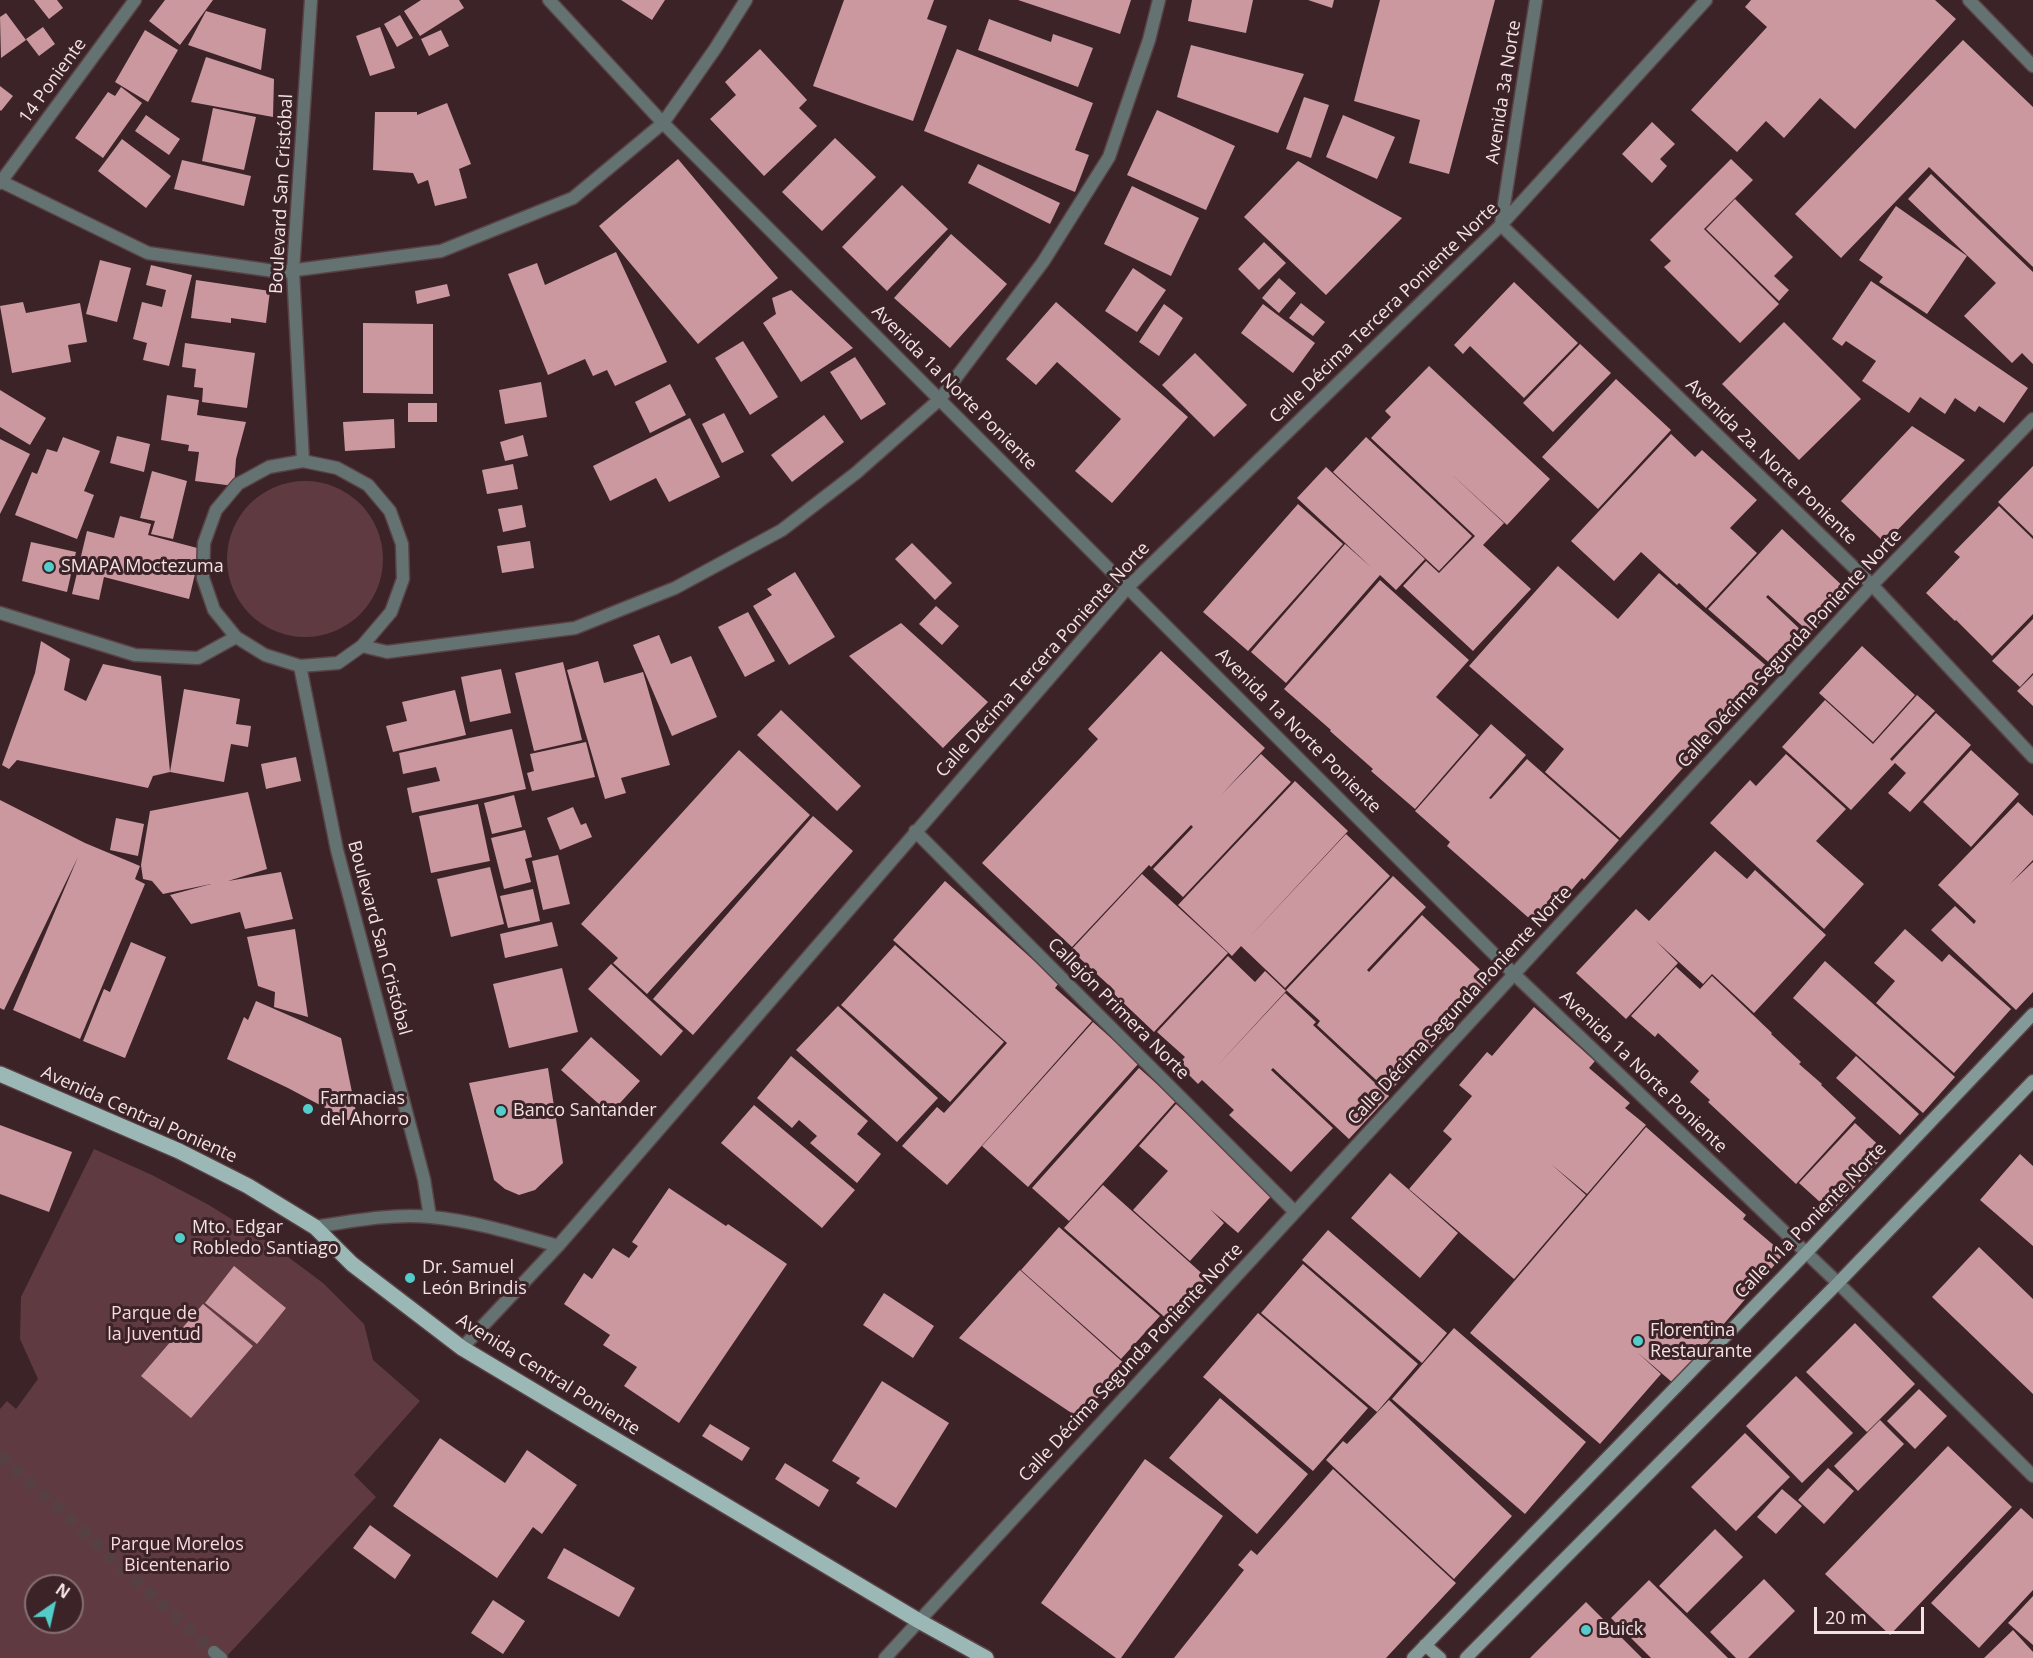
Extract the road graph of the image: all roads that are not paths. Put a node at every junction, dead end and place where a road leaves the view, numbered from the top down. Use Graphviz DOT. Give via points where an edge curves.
graph roads {
  1 [pos="135,0"];
  2 [pos="311,0"];
  3 [pos="549,0"];
  4 [pos="746,0"];
  5 [pos="1159,0"];
  6 [pos="1536,0"];
  7 [pos="1706,0"];
  8 [pos="1969,0"];
  9 [pos="2033,66"];
  10 [pos="663,123"];
  11 [pos="0,182"];
  12 [pos="1501,225"];
  13 [pos="293,271"];
  14 [pos="940,399"];
  15 [pos="2033,419"];
  16 [pos="303,461"];
  17 [pos="1872,585"];
  18 [pos="1128,587"];
  19 [pos="0,613"];
  20 [pos="236,637"];
  21 [pos="362,646"];
  22 [pos="300,666"];
  23 [pos="2033,757"];
  24 [pos="915,831"];
  25 [pos="1514,974"];
  26 [pos="2033,1014"];
  27 [pos="0,1074"];
  28 [pos="2033,1081"];
  29 [pos="1295,1212"];
  30 [pos="430,1217"];
  31 [pos="315,1227"];
  32 [pos="558,1246"];
  33 [pos="1806,1253"];
  34 [pos="1838,1283"];
  35 [pos="462,1348"];
  36 [pos="2033,1476"];
  37 [pos="919,1621"];
  38 [pos="1425,1645"];
  39 [pos="885,1658"];
  40 [pos="986,1658"];
  41 [pos="1413,1658"];
  42 [pos="1440,1658"];
  43 [pos="1466,1658"];
  1 -- 11 [label="street, 14 Poniente"];
  2 -- 13 [label="street, Boulevard San Cristóbal"];
  3 -- 10 [label="street, Avenida 1a Norte Poniente"];
  4 -- 10 [label="street"];
  5 -- 14 [label="street" via="1109,157 1043,262"];
  6 -- 12 [label="street, Avenida 3a Norte"];
  7 -- 12 [label="street, Calle Décima Tercera Poniente Norte"];
  8 -- 9 [label="street"];
  10 -- 13 [label="street" via="573,198 441,251"];
  10 -- 14 [label="street, Avenida 1a Norte Poniente"];
  11 -- 13 [label="street" via="147,253"];
  12 -- 17 [label="street, Avenida 2a. Norte Poniente"];
  12 -- 18 [label="street, Calle Décima Tercera Poniente Norte"];
  13 -- 16 [label="street, Boulevard San Cristóbal"];
  14 -- 18 [label="street, Avenida 1a Norte Poniente"];
  14 -- 21 [label="street" via="856,473 782,530 675,588 574,628 387,652"];
  15 -- 17 [label="street, Calle Décima Segunda Poniente Norte"];
  16 -- 20 [label="street" via="268,467 238,484 216,510 204,543 203,578 214,610"];
  16 -- 21 [label="street" via="337,468 368,485 390,511 402,544 403,579 391,612"];
  17 -- 23 [label="street, Avenida 2a. Norte Poniente"];
  17 -- 25 [label="street, Calle Décima Segunda Poniente Norte"];
  18 -- 24 [label="street, Calle Décima Tercera Poniente Norte"];
  18 -- 25 [label="street, Avenida 1a Norte Poniente"];
  19 -- 20 [label="street" via="135,655 198,658"];
  20 -- 22 [label="street" via="266,655"];
  21 -- 22 [label="street" via="338,663"];
  22 -- 30 [label="street, Boulevard San Cristóbal" via="337,850 424,1179"];
  24 -- 29 [label="street, Callejón Primera Norte"];
  24 -- 32 [label="street, Calle Décima Tercera Poniente Norte"];
  25 -- 29 [label="street, Calle Décima Segunda Poniente Norte"];
  25 -- 33 [label="street, Avenida 1a Norte Poniente"];
  26 -- 33 [label="main road, Calle 11a Poniente Norte"];
  27 -- 31 [label="main road, Avenida Central Poniente" via="248,1185"];
  28 -- 34 [label="main road"];
  29 -- 37 [label="street, Calle Décima Segunda Poniente Norte"];
  30 -- 31 [label="street" via="371,1219"];
  30 -- 32 [label="street" via="495,1228"];
  31 -- 35 [label="main road, Avenida Central Poniente" via="352,1264"];
  32 -- 35 [label="street, Calle Décima Tercera Poniente Norte"];
  33 -- 34 [label="street, Avenida 1a Norte Poniente"];
  33 -- 38 [label="main road, Calle 11a Poniente Norte"];
  34 -- 36 [label="street, Avenida 1a Norte Poniente"];
  34 -- 43 [label="main road"];
  35 -- 37 [label="main road, Avenida Central Poniente"];
  37 -- 39 [label="street, Calle Décima Segunda Poniente Norte"];
  37 -- 40 [label="main road, Avenida Central Poniente"];
  38 -- 41 [label="main road, Calle 11a Poniente Norte"];
  38 -- 42 [label="main road"];
}
